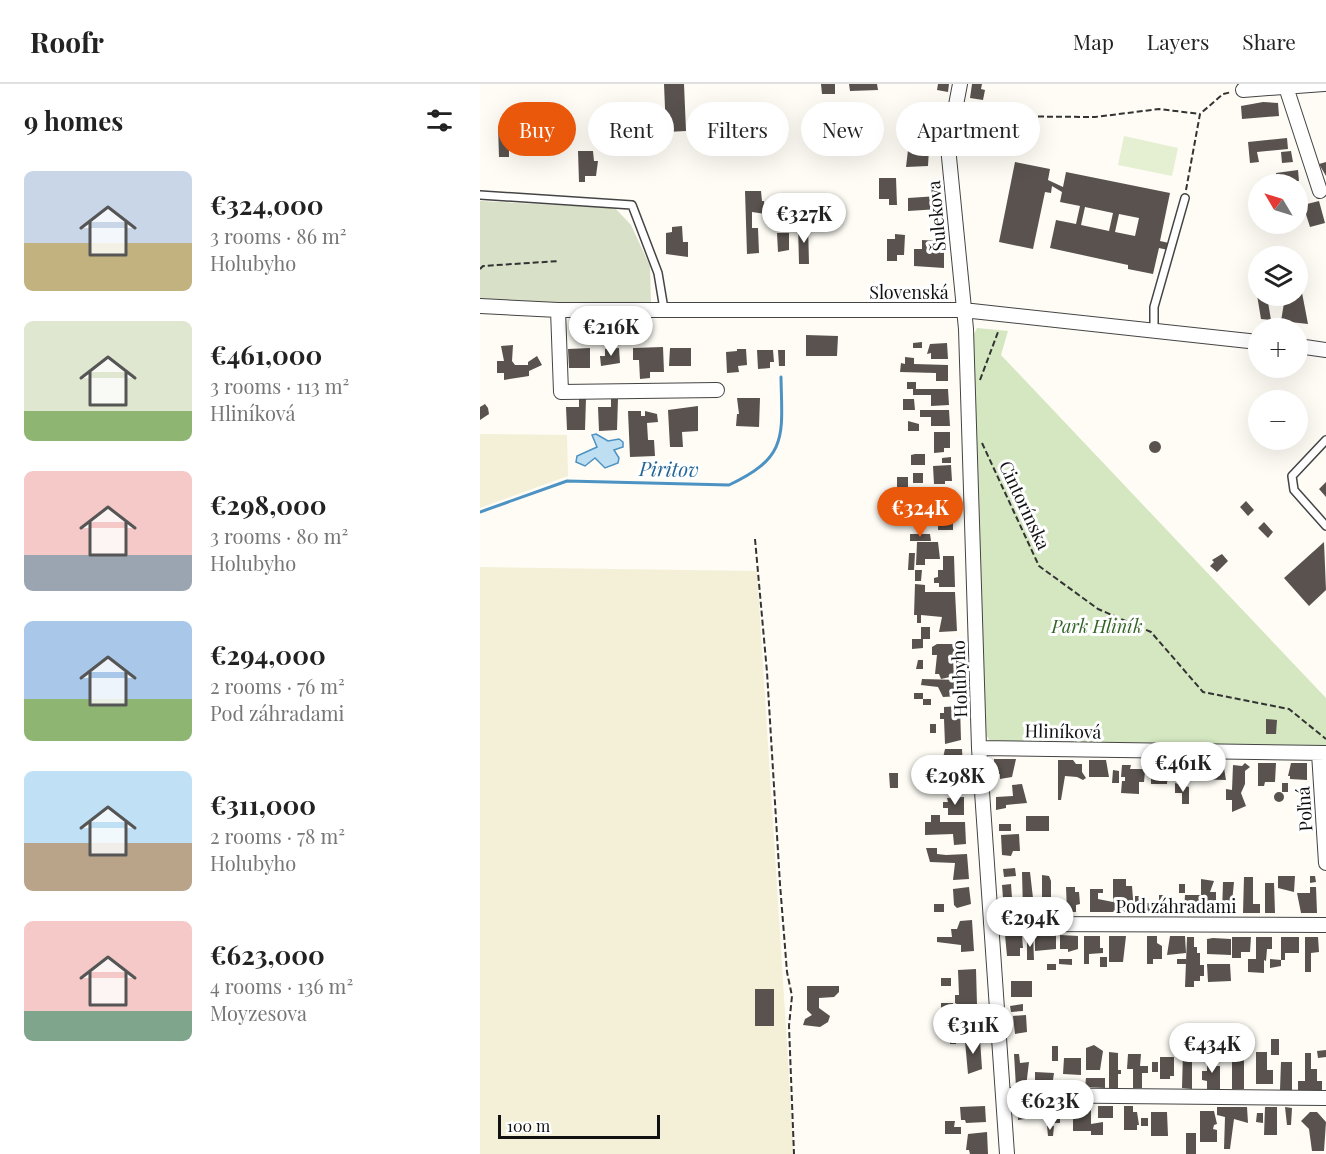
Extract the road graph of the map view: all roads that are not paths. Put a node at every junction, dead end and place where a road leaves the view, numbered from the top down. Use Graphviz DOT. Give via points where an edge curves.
graph roads {
  1 [pos="960,84"];
  2 [pos="1324,84"];
  3 [pos="1286,87"];
  4 [pos="1243,90"];
  5 [pos="1320,191"];
  6 [pos="480,195"];
  7 [pos="1185,198"];
  8 [pos="480,306"];
  9 [pos="664,309"];
  10 [pos="558,310"];
  11 [pos="963,310"];
  12 [pos="1154,330"];
  13 [pos="1248,341"];
  14 [pos="1308,347"];
  15 [pos="1326,350"];
  16 [pos="717,390"];
  17 [pos="1326,440"];
  18 [pos="1326,526"];
  19 [pos="980,748"];
  20 [pos="1322,753"];
  21 [pos="1326,863"];
  22 [pos="991,924"];
  23 [pos="1326,925"];
  24 [pos="1003,1095"];
  25 [pos="1326,1098"];
  26 [pos="1007,1154"];
  1 -- 11 [label="street, Šulekova" via="948,147"];
  2 -- 3 [label="street"];
  3 -- 4 [label="street"];
  3 -- 5 [label="street"];
  6 -- 9 [label="lane" via="632,206 658,273"];
  7 -- 12 [label="lane" via="1154,307"];
  8 -- 10 [label="street, Slovenská"];
  9 -- 10 [label="street, Slovenská"];
  9 -- 11 [label="street, Slovenská"];
  10 -- 16 [label="street" via="561,392"];
  11 -- 12 [label="street, Slovenská"];
  11 -- 19 [label="street, Holubyho"];
  12 -- 13 [label="street, Slovenská"];
  14 -- 15 [label="street"];
  17 -- 18 [label="lane" via="1292,476 1294,490"];
  19 -- 20 [label="street, Hliníková"];
  19 -- 22 [label="street, Holubyho"];
  20 -- 21 [label="street, Poľná"];
  22 -- 23 [label="street, Pod záhradami"];
  22 -- 24 [label="street, Holubyho"];
  24 -- 25 [label="street"];
  24 -- 26 [label="street, Holubyho"];
}
